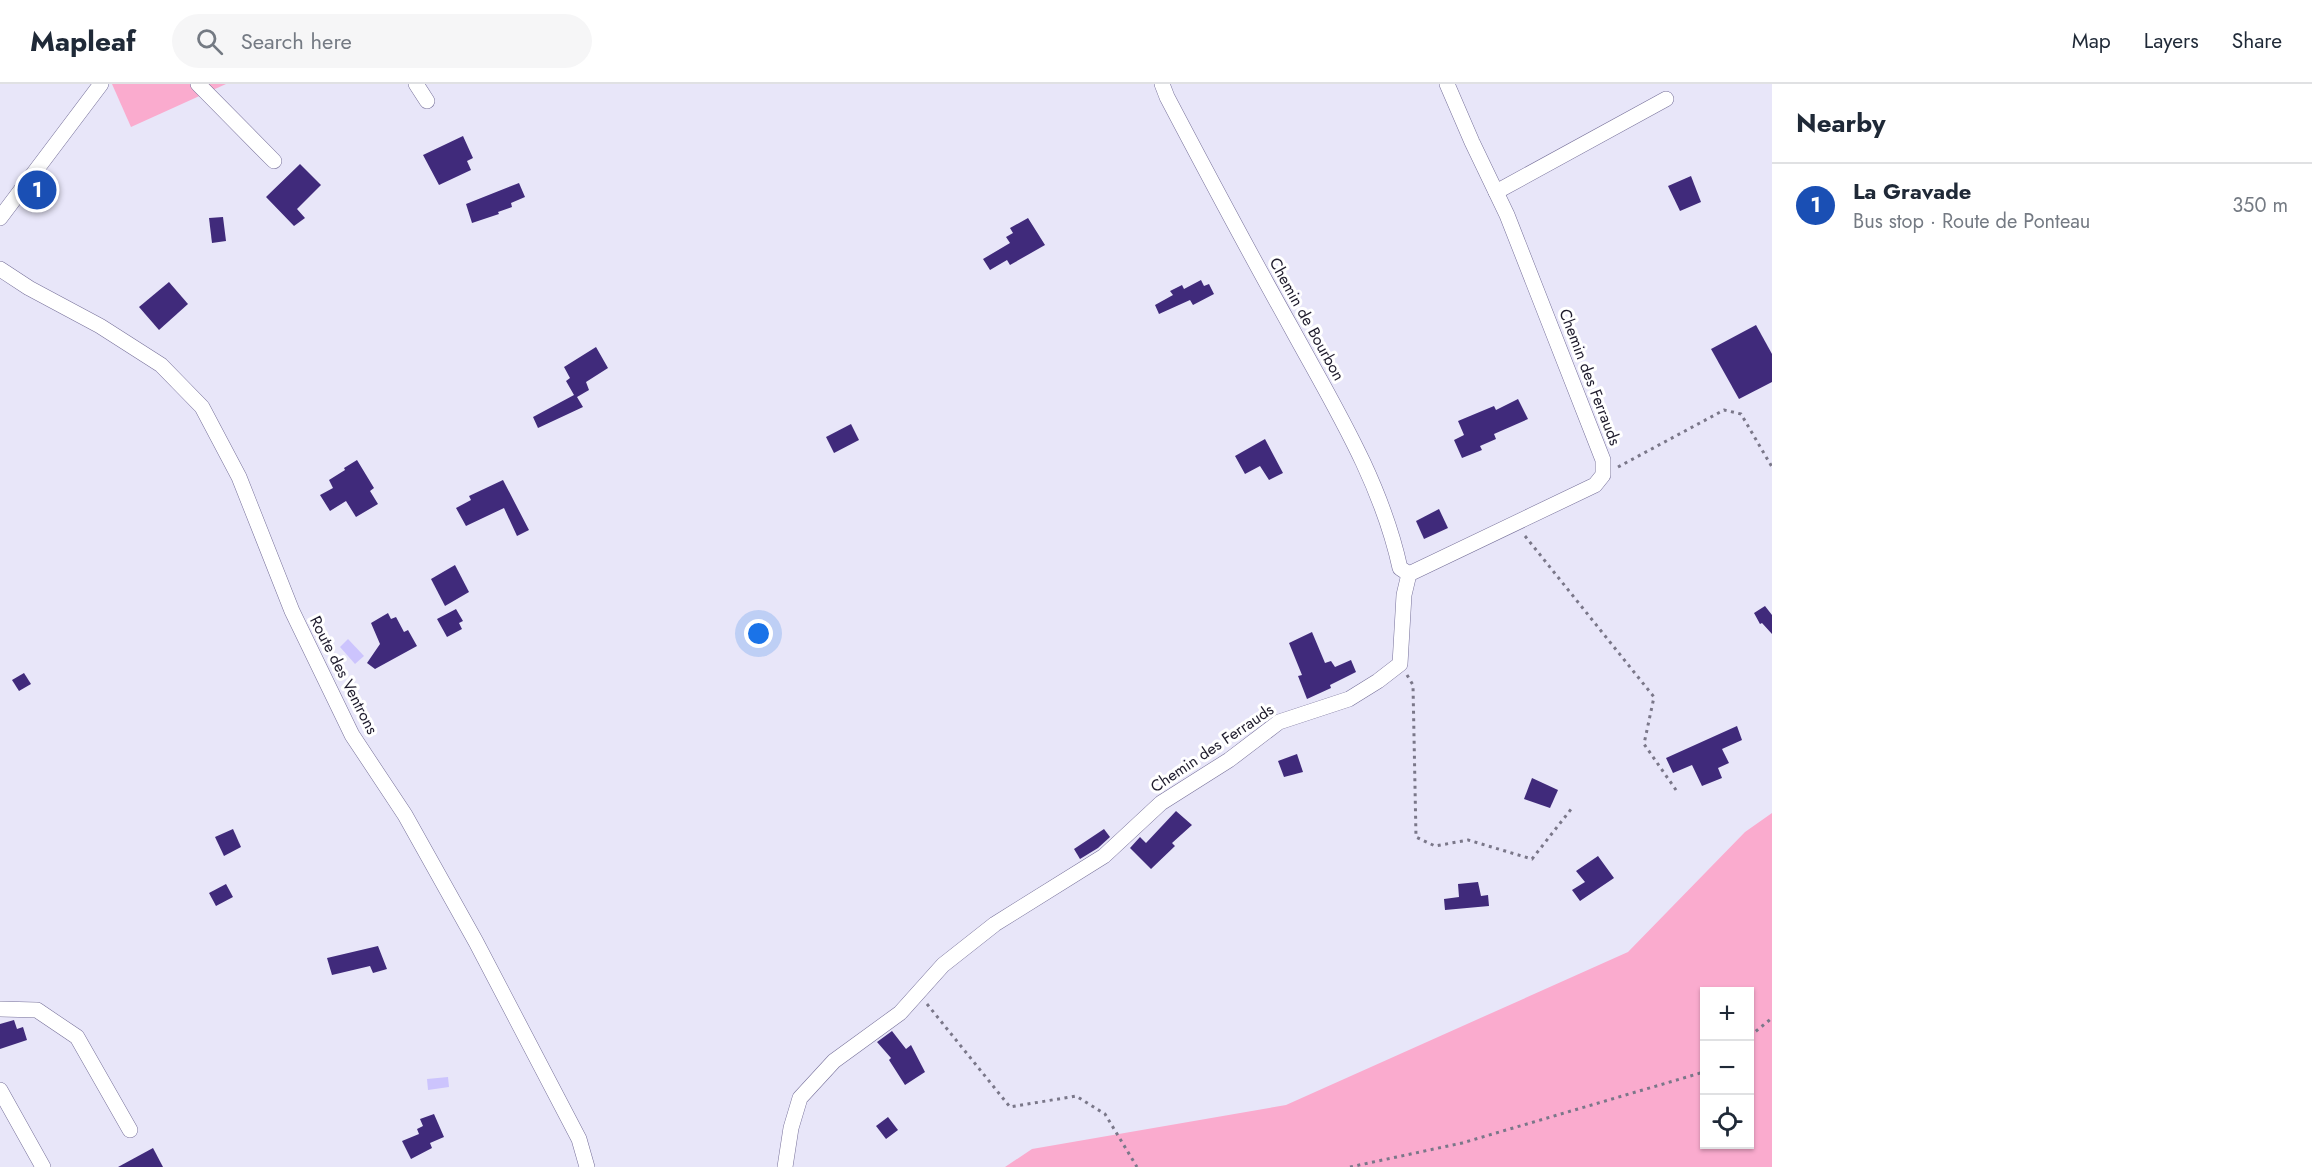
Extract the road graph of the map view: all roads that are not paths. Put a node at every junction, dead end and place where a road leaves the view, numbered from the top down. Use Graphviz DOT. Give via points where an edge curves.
graph roads {
  1 [pos="101,84"];
  2 [pos="198,84"];
  3 [pos="416,84"];
  4 [pos="1162,84"];
  5 [pos="1447,84"];
  6 [pos="1666,99"];
  7 [pos="427,101"];
  8 [pos="274,161"];
  9 [pos="1496,192"];
  10 [pos="0,218"];
  11 [pos="0,269"];
  12 [pos="1409,574"];
  13 [pos="0,1010"];
  14 [pos="0,1090"];
  15 [pos="130,1130"];
  16 [pos="43,1167"];
  17 [pos="587,1167"];
  18 [pos="785,1167"];
  1 -- 10 [label="street"];
  2 -- 8 [label="street"];
  3 -- 7 [label="street"];
  4 -- 12 [label="street, Chemin de Bourbon" via="1363,458 1400,568"];
  5 -- 9 [label="street, Chemin des Ferrauds"];
  6 -- 9 [label="street"];
  9 -- 12 [label="street, Chemin des Ferrauds" via="1603,460 1604,475 1594,485"];
  11 -- 17 [label="street, Route des Ventrons" via="161,364 202,407 239,477 292,611 352,735 405,815 476,942 579,1139"];
  12 -- 18 [label="street, Chemin des Ferrauds" via="1400,664 1348,699 1279,722 1229,760 1161,803 1104,856 995,924 943,965 900,1013 834,1061 800,1098"];
  13 -- 15 [label="street" via="37,1010 77,1036"];
  14 -- 16 [label="street"];
}
